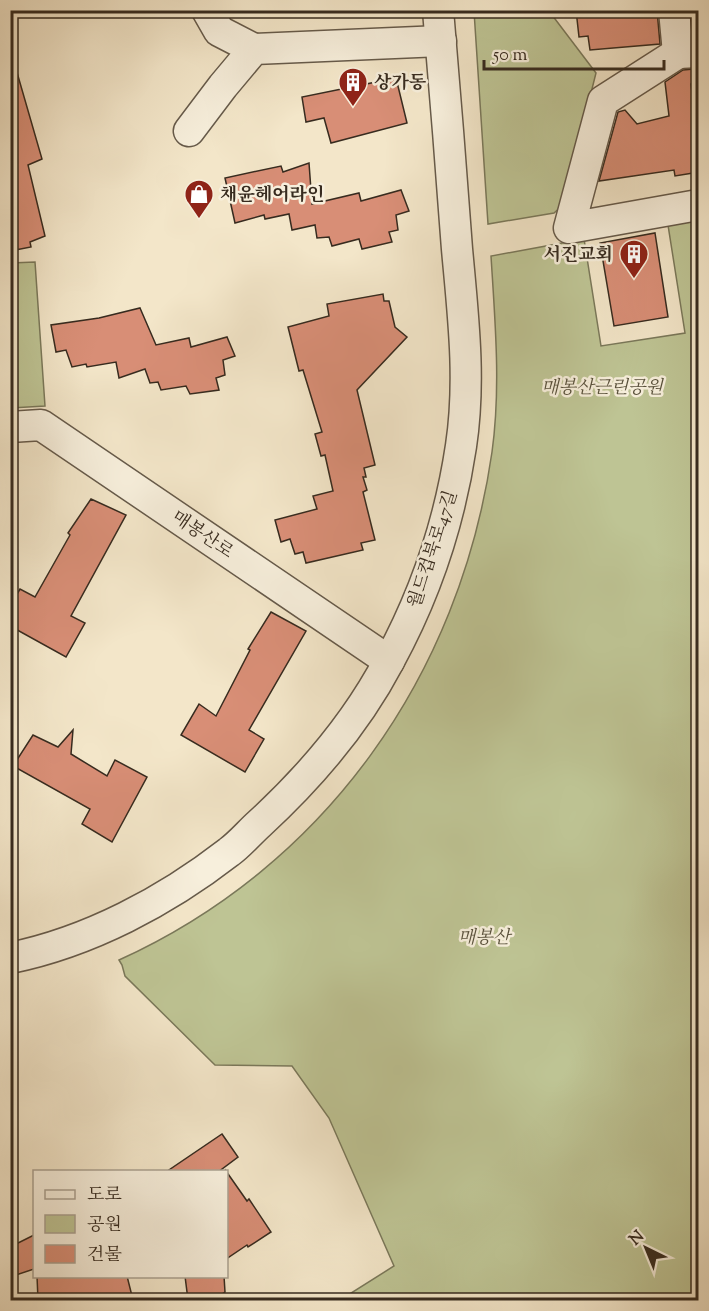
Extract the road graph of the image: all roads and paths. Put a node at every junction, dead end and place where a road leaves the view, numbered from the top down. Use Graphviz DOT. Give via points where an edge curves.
graph roads {
  1 [pos="207,10"];
  2 [pos="438,10"];
  3 [pos="674,10"];
  4 [pos="441,40"];
  5 [pos="254,49"];
  6 [pos="688,52"];
  7 [pos="189,131"];
  8 [pos="699,205"];
  9 [pos="10,427"];
  10 [pos="389,661"];
  11 [pos="10,958"];
  1 -- 5 [label="street" via="219,31"];
  2 -- 4 [label="street, 월드컵북로47길"];
  3 -- 6 [label="street"];
  4 -- 5 [label="street"];
  4 -- 10 [label="street, 월드컵북로47길" via="467,368 461,446 446,516 423,590"];
  5 -- 7 [label="street"];
  6 -- 8 [label="street" via="603,101 569,228"];
  9 -- 10 [label="street, 매봉산로" via="41,424"];
  10 -- 11 [label="street, 월드컵북로47길" via="323,757 230,851 169,892 105,927"];
}
